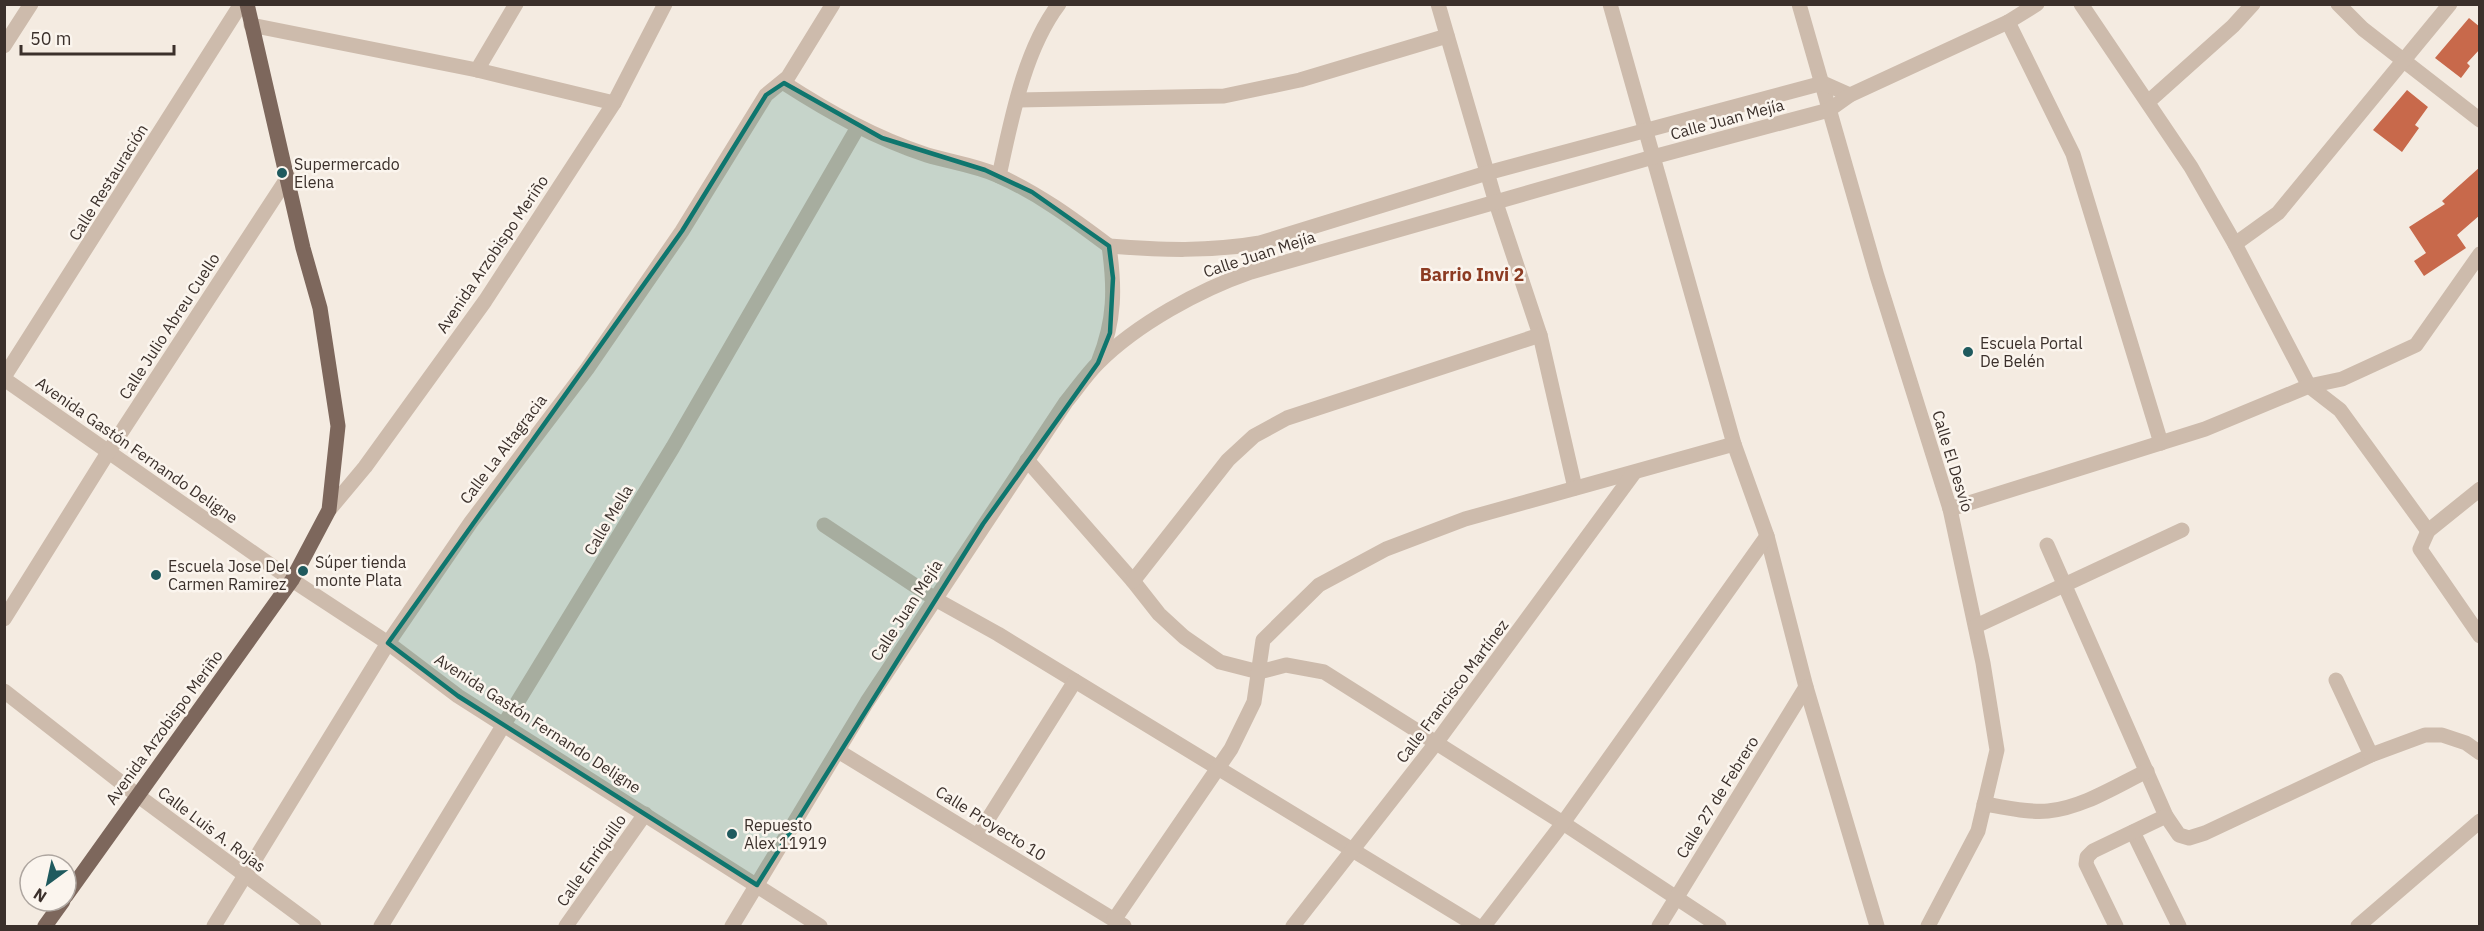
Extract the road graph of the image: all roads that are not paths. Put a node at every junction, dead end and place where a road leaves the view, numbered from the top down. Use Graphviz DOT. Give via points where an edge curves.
graph roads {
  1 [pos="31,4"];
  2 [pos="241,4"];
  3 [pos="247,4"];
  4 [pos="516,4"];
  5 [pos="665,4"];
  6 [pos="833,4"];
  7 [pos="1059,4"];
  8 [pos="1438,4"];
  9 [pos="1610,4"];
  10 [pos="1799,4"];
  11 [pos="2037,4"];
  12 [pos="2081,4"];
  13 [pos="2253,4"];
  14 [pos="2338,4"];
  15 [pos="2450,4"];
  16 [pos="2008,22"];
  17 [pos="252,25"];
  18 [pos="1447,36"];
  19 [pos="4,46"];
  20 [pos="2404,60"];
  21 [pos="477,70"];
  22 [pos="1823,82"];
  23 [pos="784,83"];
  24 [pos="1850,95"];
  25 [pos="1018,100"];
  26 [pos="2148,102"];
  27 [pos="614,103"];
  28 [pos="1829,110"];
  29 [pos="2480,120"];
  30 [pos="858,127"];
  31 [pos="1645,129"];
  32 [pos="1653,157"];
  33 [pos="1487,173"];
  34 [pos="999,176"];
  35 [pos="288,177"];
  36 [pos="1496,203"];
  37 [pos="2235,244"];
  38 [pos="1109,246"];
  39 [pos="2480,254"];
  40 [pos="1540,335"];
  41 [pos="1098,363"];
  42 [pos="4,378"];
  43 [pos="2309,386"];
  44 [pos="2162,443"];
  45 [pos="1734,444"];
  46 [pos="109,451"];
  47 [pos="1027,460"];
  48 [pos="1634,473"];
  49 [pos="1575,488"];
  50 [pos="2480,489"];
  51 [pos="328,510"];
  52 [pos="1950,510"];
  53 [pos="824,525"];
  54 [pos="2182,530"];
  55 [pos="2428,531"];
  56 [pos="1767,536"];
  57 [pos="2047,545"];
  58 [pos="292,580"];
  59 [pos="1133,581"];
  60 [pos="2064,585"];
  61 [pos="935,599"];
  62 [pos="4,618"];
  63 [pos="1976,626"];
  64 [pos="2480,636"];
  65 [pos="388,643"];
  66 [pos="1258,672"];
  67 [pos="2336,680"];
  68 [pos="1074,681"];
  69 [pos="1806,687"];
  70 [pos="4,691"];
  71 [pos="505,724"];
  72 [pos="1436,742"];
  73 [pos="838,751"];
  74 [pos="2480,753"];
  75 [pos="2371,755"];
  76 [pos="1219,769"];
  77 [pos="2147,771"];
  78 [pos="137,795"];
  79 [pos="1984,804"];
  80 [pos="645,814"];
  81 [pos="2166,816"];
  82 [pos="2480,821"];
  83 [pos="1563,823"];
  84 [pos="2133,832"];
  85 [pos="978,836"];
  86 [pos="1355,850"];
  87 [pos="245,876"];
  88 [pos="78,879"];
  89 [pos="757,885"];
  90 [pos="1676,898"];
  91 [pos="55,913"];
  92 [pos="1119,923"];
  93 [pos="45,927"];
  94 [pos="214,927"];
  95 [pos="314,927"];
  96 [pos="381,927"];
  97 [pos="566,927"];
  98 [pos="732,927"];
  99 [pos="820,927"];
  100 [pos="1293,927"];
  101 [pos="1477,927"];
  102 [pos="1484,927"];
  103 [pos="1659,927"];
  104 [pos="1719,927"];
  105 [pos="1877,927"];
  106 [pos="1928,927"];
  107 [pos="2116,927"];
  108 [pos="2179,927"];
  109 [pos="2358,927"];
  1 -- 19 [label="street"];
  2 -- 42 [label="street, Calle Restauración"];
  3 -- 17 [label="main road"];
  4 -- 21 [label="street"];
  5 -- 27 [label="street, Avenida Arzobispo Meriño"];
  6 -- 23 [label="street, Calle La Altagracia"];
  7 -- 25 [label="street" via="1036,44"];
  8 -- 18 [label="street"];
  9 -- 31 [label="street"];
  10 -- 22 [label="street, Calle El Desvío"];
  11 -- 16 [label="street, Calle Juan Mejía"];
  12 -- 26 [label="street"];
  13 -- 26 [label="street"];
  14 -- 20 [label="street" via="2362,29"];
  15 -- 20 [label="street"];
  16 -- 24 [label="street, Calle Juan Mejía"];
  16 -- 44 [label="street" via="2073,154"];
  17 -- 21 [label="street"];
  17 -- 35 [label="main road"];
  18 -- 25 [label="street" via="1300,80 1224,96"];
  18 -- 33 [label="street"];
  20 -- 29 [label="street"];
  20 -- 37 [label="street" via="2278,213"];
  21 -- 27 [label="street"];
  22 -- 24 [label="street"];
  22 -- 28 [label="street, Calle El Desvío"];
  22 -- 31 [label="street, Calle Juan Mejía"];
  23 -- 30 [label="street"];
  23 -- 65 [label="street, Calle La Altagracia" via="766,95 682,231 587,369 477,513"];
  24 -- 28 [label="street, Calle Juan Mejía"];
  25 -- 34 [label="street"];
  26 -- 37 [label="street"];
  27 -- 51 [label="street, Avenida Arzobispo Meriño" via="485,301 365,467"];
  28 -- 32 [label="street, Calle Juan Mejía"];
  28 -- 52 [label="street, Calle El Desvío"];
  30 -- 34 [label="street" via="927,155"];
  30 -- 71 [label="street, Calle Mella" via="673,447"];
  31 -- 32 [label="street"];
  31 -- 33 [label="street, Calle Juan Mejía"];
  32 -- 36 [label="street, Calle Juan Mejía"];
  32 -- 45 [label="street"];
  33 -- 36 [label="street"];
  33 -- 38 [label="street, Calle Juan Mejía" via="1260,243 1221,250"];
  34 -- 38 [label="street" via="1032,192"];
  35 -- 46 [label="street, Calle Julio Abreu Cuello"];
  35 -- 51 [label="main road" via="320,308 338,426"];
  36 -- 40 [label="street"];
  36 -- 41 [label="street, Calle Juan Mejía" via="1218,283 1151,322"];
  37 -- 43 [label="street"];
  38 -- 41 [label="street" via="1113,309 1110,333"];
  39 -- 43 [label="street" via="2416,345 2342,380"];
  40 -- 49 [label="street"];
  40 -- 59 [label="street" via="1287,418 1254,436 1228,460"];
  41 -- 47 [label="street, Calle Juan Mejía"];
  42 -- 46 [label="street, Avenida Gastón Fernando Deligne"];
  43 -- 44 [label="street"];
  43 -- 55 [label="street" via="2340,410"];
  44 -- 52 [label="street"];
  45 -- 48 [label="street"];
  45 -- 56 [label="street"];
  46 -- 58 [label="street, Avenida Gastón Fernando Deligne"];
  46 -- 62 [label="street, Calle Julio Abreu Cuello"];
  47 -- 59 [label="street"];
  47 -- 61 [label="street, Calle Juan Mejía"];
  48 -- 49 [label="street"];
  48 -- 72 [label="street, Calle Francisco Martínez"];
  49 -- 66 [label="street" via="1465,519 1406,541 1319,585 1263,640"];
  50 -- 55 [label="street"];
  51 -- 58 [label="main road, Avenida Arzobispo Meriño"];
  52 -- 63 [label="street, Calle El Desvío"];
  53 -- 61 [label="street"];
  54 -- 60 [label="street"];
  55 -- 64 [label="street" via="2420,549"];
  56 -- 69 [label="street"];
  56 -- 83 [label="street"];
  57 -- 60 [label="street"];
  58 -- 65 [label="street, Avenida Gastón Fernando Deligne"];
  58 -- 78 [label="main road, Avenida Arzobispo Meriño"];
  59 -- 66 [label="street" via="1184,638 1220,662"];
  60 -- 63 [label="street"];
  60 -- 77 [label="street"];
  61 -- 68 [label="street"];
  61 -- 73 [label="street, Calle Juan Mejía"];
  63 -- 79 [label="street, Calle El Desvío" via="1997,750"];
  65 -- 71 [label="street, Avenida Gastón Fernando Deligne" via="458,696"];
  65 -- 87 [label="street, Calle La Altagracia"];
  66 -- 72 [label="street" via="1286,665 1324,672"];
  66 -- 76 [label="street" via="1254,702"];
  67 -- 75 [label="street"];
  68 -- 76 [label="street"];
  68 -- 85 [label="street"];
  69 -- 90 [label="street, Calle 27 de Febrero"];
  69 -- 105 [label="street"];
  70 -- 78 [label="street, Calle Luis A. Rojas"];
  71 -- 80 [label="street, Avenida Gastón Fernando Deligne"];
  71 -- 96 [label="street, Calle Mella"];
  72 -- 83 [label="street"];
  72 -- 86 [label="street, Calle Francisco Martínez"];
  73 -- 85 [label="street, Calle Proyecto 10"];
  73 -- 89 [label="street, Calle Juan Mejía"];
  74 -- 75 [label="street" via="2466,743 2442,735 2425,735"];
  75 -- 81 [label="street" via="2205,834 2189,838 2179,835"];
  76 -- 86 [label="street"];
  76 -- 92 [label="street"];
  77 -- 79 [label="street" via="2074,805 2049,811"];
  77 -- 81 [label="street"];
  78 -- 87 [label="street, Calle Luis A. Rojas"];
  78 -- 88 [label="main road, Avenida Arzobispo Meriño"];
  79 -- 106 [label="street, Calle El Desvío" via="1977,831"];
  80 -- 89 [label="street, Avenida Gastón Fernando Deligne"];
  80 -- 97 [label="street, Calle Enriquillo"];
  81 -- 84 [label="street"];
  82 -- 109 [label="street"];
  83 -- 90 [label="street"];
  83 -- 102 [label="street"];
  84 -- 107 [label="street" via="2087,857 2086,864"];
  84 -- 108 [label="street"];
  85 -- 92 [label="street, Calle Proyecto 10"];
  86 -- 100 [label="street, Calle Francisco Martínez"];
  86 -- 101 [label="street"];
  87 -- 94 [label="street, Calle La Altagracia"];
  87 -- 95 [label="street, Calle Luis A. Rojas"];
  89 -- 98 [label="street, Calle Juan Mejía"];
  89 -- 99 [label="street, Avenida Gastón Fernando Deligne"];
  90 -- 103 [label="street, Calle 27 de Febrero"];
  90 -- 104 [label="street"];
  91 -- 93 [label="main road"];
}
